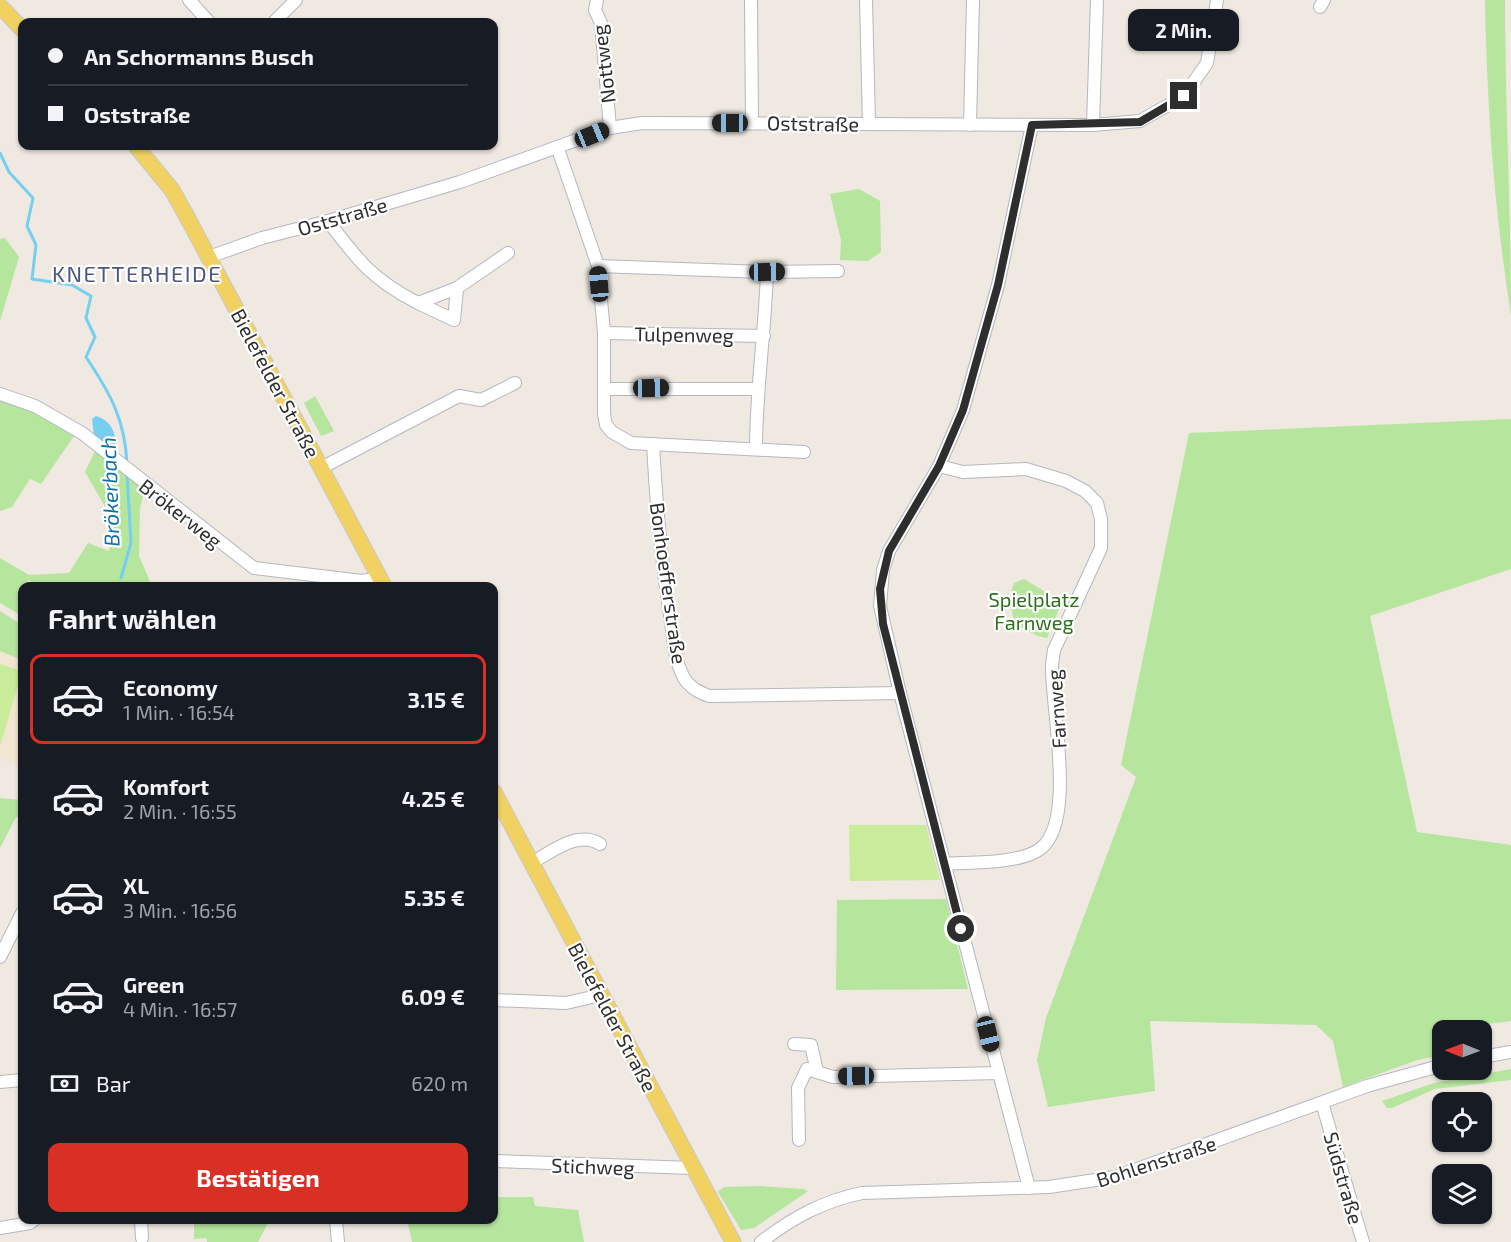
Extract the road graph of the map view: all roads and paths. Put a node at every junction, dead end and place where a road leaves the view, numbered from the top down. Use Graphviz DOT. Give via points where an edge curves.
graph roads {
  1 [pos="189,0"];
  2 [pos="296,0"];
  3 [pos="597,0"];
  4 [pos="751,0"];
  5 [pos="866,0"];
  6 [pos="973,0"];
  7 [pos="1096,0"];
  8 [pos="1217,0"];
  9 [pos="0,6"];
  10 [pos="205,18"];
  11 [pos="278,18"];
  12 [pos="18,25"];
  13 [pos="752,123"];
  14 [pos="869,124"];
  15 [pos="970,125"];
  16 [pos="1032,125"];
  17 [pos="1093,125"];
  18 [pos="610,128"];
  19 [pos="558,149"];
  20 [pos="139,150"];
  21 [pos="328,221"];
  22 [pos="508,253"];
  23 [pos="209,257"];
  24 [pos="598,267"];
  25 [pos="838,271"];
  26 [pos="767,272"];
  27 [pos="457,288"];
  28 [pos="418,303"];
  29 [pos="604,333"];
  30 [pos="764,336"];
  31 [pos="515,383"];
  32 [pos="604,389"];
  33 [pos="756,389"];
  34 [pos="0,394"];
  35 [pos="653,444"];
  36 [pos="756,449"];
  37 [pos="804,452"];
  38 [pos="939,466"];
  39 [pos="321,468"];
  40 [pos="382,582"];
  41 [pos="900,693"];
  42 [pos="498,803"];
  43 [pos="600,844"];
  44 [pos="531,863"];
  45 [pos="945,864"];
  46 [pos="18,921"];
  47 [pos="0,957"];
  48 [pos="601,995"];
  49 [pos="498,1000"];
  50 [pos="794,1044"];
  51 [pos="1511,1052"];
  52 [pos="1492,1056"];
  53 [pos="1432,1068"];
  54 [pos="812,1070"];
  55 [pos="998,1073"];
  56 [pos="18,1080"];
  57 [pos="0,1082"];
  58 [pos="1324,1108"];
  59 [pos="799,1140"];
  60 [pos="498,1161"];
  61 [pos="693,1168"];
  62 [pos="1029,1188"];
  63 [pos="24,1224"];
  64 [pos="141,1224"];
  65 [pos="336,1224"];
  66 [pos="0,1228"];
  67 [pos="142,1238"];
  68 [pos="338,1242"];
  69 [pos="734,1242"];
  70 [pos="761,1242"];
  71 [pos="1363,1242"];
  1 -- 10 [label="street"];
  2 -- 11 [label="street"];
  3 -- 18 [label="street, Nottweg" via="595,10 601,23"];
  4 -- 13 [label="street"];
  5 -- 14 [label="street"];
  6 -- 15 [label="street"];
  7 -- 17 [label="street"];
  8 -- 17 [label="street, Oststraße" via="1207,63 1184,96 1140,122"];
  9 -- 12 [label="main road"];
  13 -- 14 [label="street, Oststraße"];
  13 -- 18 [label="street, Oststraße" via="642,123"];
  14 -- 15 [label="street, Oststraße"];
  15 -- 16 [label="street, Oststraße"];
  16 -- 17 [label="street, Oststraße"];
  16 -- 38 [label="street" via="983,342 963,410"];
  18 -- 19 [label="street, Oststraße"];
  19 -- 21 [label="street, Oststraße"];
  19 -- 24 [label="street"];
  20 -- 23 [label="main road, Bielefelder Straße" via="172,190"];
  21 -- 23 [label="street, Oststraße"];
  21 -- 28 [label="street" via="361,265 387,287"];
  22 -- 27 [label="street"];
  23 -- 39 [label="main road, Bielefelder Straße"];
  24 -- 26 [label="street"];
  24 -- 29 [label="street"];
  25 -- 26 [label="street"];
  26 -- 30 [label="street"];
  27 -- 28 [label="street"];
  27 -- 28 [label="street" via="454,320"];
  29 -- 30 [label="street, Tulpenweg"];
  29 -- 32 [label="street"];
  30 -- 33 [label="street"];
  31 -- 39 [label="street, Bielefelder Straße" via="481,400 459,396"];
  32 -- 33 [label="street"];
  32 -- 35 [label="street" via="604,414 612,432 631,443"];
  33 -- 36 [label="street"];
  34 -- 40 [label="street, Brökerweg" via="35,406 82,434 254,568"];
  35 -- 36 [label="street"];
  35 -- 41 [label="street, Bonhoefferstraße" via="658,538 673,637 684,679 695,691 709,696"];
  36 -- 37 [label="street"];
  38 -- 41 [label="street" via="898,532 883,570 882,615"];
  38 -- 45 [label="street, Farnweg" via="963,472 1026,469 1066,481 1097,502 1101,519 1101,548 1054,650 1061,773 1050,838 1040,849 1014,858"];
  39 -- 40 [label="main road, Bielefelder Straße"];
  41 -- 45 [label="street"];
  42 -- 44 [label="main road, Bielefelder Straße"];
  43 -- 44 [label="street" via="578,839"];
  44 -- 48 [label="main road, Bielefelder Straße"];
  45 -- 55 [label="street"];
  46 -- 47 [label="street"];
  48 -- 49 [label="street" via="566,1003"];
  48 -- 61 [label="main road, Bielefelder Straße"];
  50 -- 54 [label="street" via="811,1045"];
  51 -- 52 [label="street"];
  53 -- 58 [label="street, Bohlenstraße" via="1402,1075"];
  54 -- 55 [label="street" via="833,1077"];
  54 -- 59 [label="street" via="798,1088"];
  55 -- 62 [label="street"];
  56 -- 57 [label="street"];
  58 -- 62 [label="street, Bohlenstraße" via="1115,1178"];
  58 -- 71 [label="street, Südstraße"];
  60 -- 61 [label="street, Stichweg"];
  61 -- 69 [label="main road, Bielefelder Straße"];
  62 -- 70 [label="street, Bohlenstraße" via="862,1193 804,1212"];
  63 -- 66 [label="street"];
  64 -- 67 [label="street"];
  65 -- 68 [label="street"];
}
